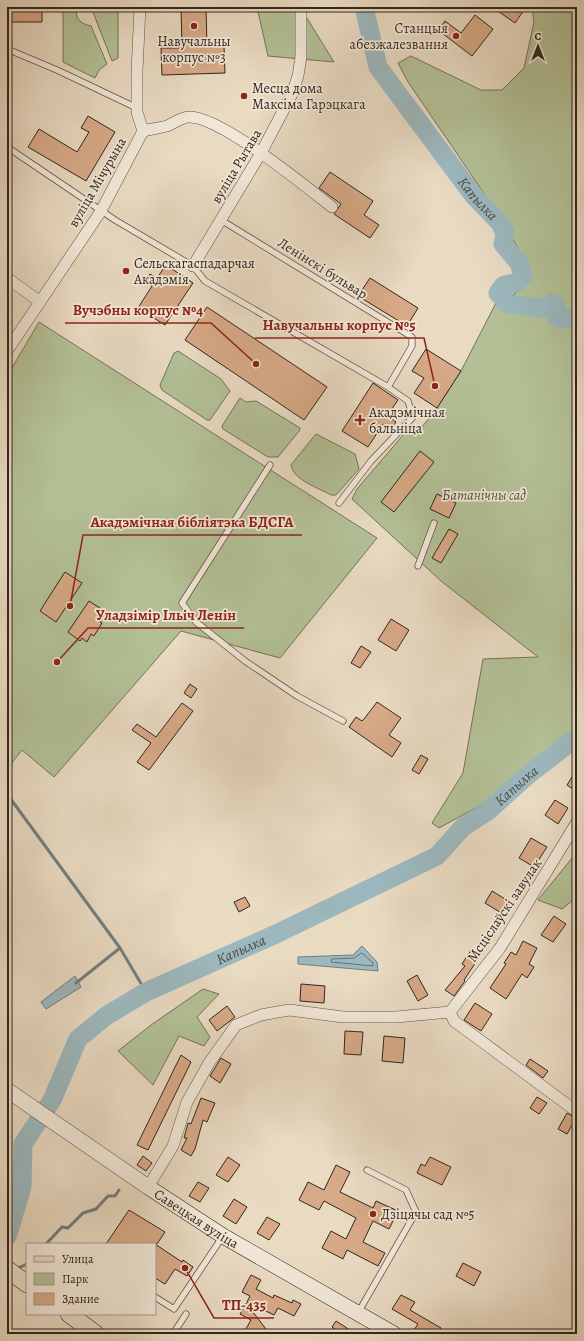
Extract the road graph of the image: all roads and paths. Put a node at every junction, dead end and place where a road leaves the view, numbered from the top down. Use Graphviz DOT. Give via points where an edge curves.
graph roads {
  1 [pos="140,7"];
  2 [pos="301,7"];
  3 [pos="8,51"];
  4 [pos="137,108"];
  5 [pos="143,131"];
  6 [pos="7,147"];
  7 [pos="261,153"];
  8 [pos="332,207"];
  9 [pos="101,211"];
  10 [pos="221,220"];
  11 [pos="193,266"];
  12 [pos="7,278"];
  13 [pos="39,301"];
  14 [pos="7,350"];
  15 [pos="388,387"];
  16 [pos="270,465"];
  17 [pos="339,503"];
  18 [pos="434,523"];
  19 [pos="418,566"];
  20 [pos="343,721"];
  21 [pos="577,822"];
  22 [pos="450,1012"];
  23 [pos="11,1093"];
  24 [pos="576,1111"];
  25 [pos="367,1170"];
  26 [pos="148,1187"];
  27 [pos="223,1236"];
  28 [pos="7,1270"];
  29 [pos="26,1283"];
  30 [pos="156,1298"];
  31 [pos="358,1313"];
  32 [pos="186,1314"];
  33 [pos="70,1315"];
  34 [pos="390,1333"];
  35 [pos="96,1334"];
  36 [pos="173,1334"];
  1 -- 4 [label="street, вуліца Мічурына"];
  2 -- 7 [label="street, вуліца Рытава" via="301,57 298,76 284,112"];
  3 -- 4 [label="lane" via="57,70"];
  4 -- 5 [label="street, вуліца Мічурына"];
  5 -- 7 [label="street" via="187,117 197,118 224,130"];
  5 -- 9 [label="street, вуліца Мічурына"];
  6 -- 9 [label="lane"];
  7 -- 8 [label="street"];
  7 -- 10 [label="street, вуліца Рытава"];
  9 -- 11 [label="lane"];
  9 -- 13 [label="street, вуліца Мічурына"];
  10 -- 11 [label="street, вуліца Рытава"];
  10 -- 15 [label="lane, Ленінскі бульвар" via="412,337 412,346"];
  11 -- 15 [label="lane" via="205,281"];
  12 -- 13 [label="street"];
  13 -- 14 [label="street, вуліца Мічурына"];
  15 -- 17 [label="lane" via="408,401 413,417 371,461"];
  16 -- 20 [label="lane" via="182,603 196,622 245,661 297,696"];
  18 -- 19 [label="lane"];
  21 -- 22 [label="street, Мсціслаўскі завулак" via="500,948"];
  22 -- 24 [label="street" via="454,1021"];
  22 -- 26 [label="street" via="396,1017 343,1017 289,1010 261,1014 236,1026 209,1063 187,1102 173,1146"];
  23 -- 26 [label="main road, Савецкая вуліца"];
  25 -- 31 [label="lane" via="406,1190 416,1212"];
  26 -- 27 [label="main road, Савецкая вуліца"];
  27 -- 30 [label="lane" via="174,1310"];
  27 -- 31 [label="main road, Савецкая вуліца"];
  28 -- 29 [label="main road"];
  31 -- 34 [label="main road, Савецкая вуліца"];
  32 -- 36 [label="lane"];
  33 -- 35 [label="main road"];
}
